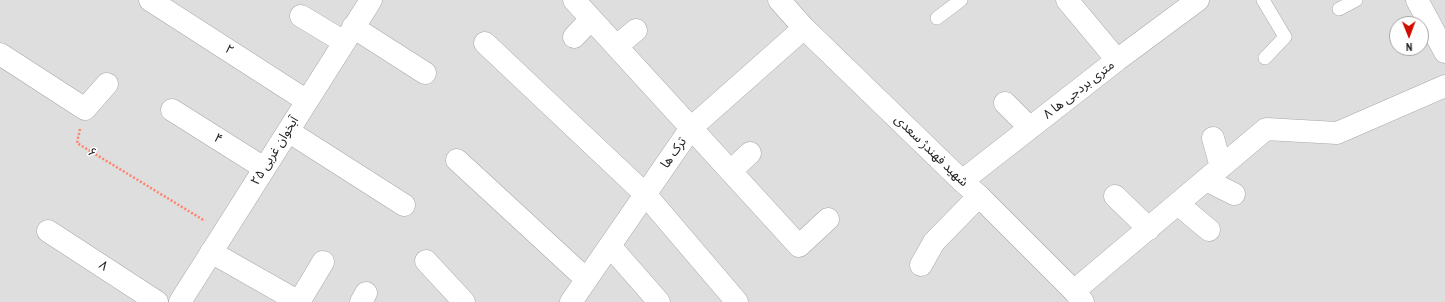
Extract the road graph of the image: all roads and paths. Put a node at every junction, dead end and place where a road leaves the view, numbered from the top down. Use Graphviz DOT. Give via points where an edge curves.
graph roads {
  1 [pos="150,0"];
  2 [pos="371,0"];
  3 [pos="779,0"];
  4 [pos="960,0"];
  5 [pos="1067,0"];
  6 [pos="1198,0"];
  7 [pos="1263,0"];
  8 [pos="1356,0"];
  9 [pos="1418,0"];
  10 [pos="582,6"];
  11 [pos="1338,9"];
  12 [pos="301,16"];
  13 [pos="937,18"];
  14 [pos="804,28"];
  15 [pos="636,30"];
  16 [pos="349,34"];
  17 [pos="574,37"];
  18 [pos="485,43"];
  19 [pos="617,46"];
  20 [pos="1445,52"];
  21 [pos="0,54"];
  22 [pos="1265,58"];
  23 [pos="1117,60"];
  24 [pos="425,73"];
  25 [pos="106,84"];
  26 [pos="1445,86"];
  27 [pos="307,101"];
  28 [pos="1006,103"];
  29 [pos="85,109"];
  30 [pos="172,110"];
  31 [pos="691,128"];
  32 [pos="1030,128"];
  33 [pos="288,131"];
  34 [pos="1214,138"];
  35 [pos="750,153"];
  36 [pos="457,160"];
  37 [pos="264,168"];
  38 [pos="731,171"];
  39 [pos="1214,174"];
  40 [pos="962,181"];
  41 [pos="645,194"];
  42 [pos="1234,194"];
  43 [pos="979,196"];
  44 [pos="1115,196"];
  45 [pos="1178,204"];
  46 [pos="404,205"];
  47 [pos="828,219"];
  48 [pos="1149,229"];
  49 [pos="1209,230"];
  50 [pos="48,231"];
  51 [pos="224,233"];
  52 [pos="610,246"];
  53 [pos="211,252"];
  54 [pos="426,261"];
  55 [pos="322,262"];
  56 [pos="921,265"];
  57 [pos="586,279"];
  58 [pos="1079,296"];
  59 [pos="291,300"];
  60 [pos="157,302"];
  61 [pos="180,302"];
  62 [pos="464,302"];
  63 [pos="571,302"];
  64 [pos="659,302"];
  65 [pos="737,302"];
  1 -- 27 [label="street, ۲"];
  2 -- 16 [label="street, آبخوان غربی ۲۵"];
  3 -- 14 [label="street, شهید فهندژ سعدی"];
  4 -- 13 [label="lane"];
  5 -- 23 [label="street"];
  6 -- 23 [label="street, ۸ متری بردجی ها"];
  7 -- 22 [label="lane" via="1286,36"];
  8 -- 11 [label="lane"];
  9 -- 20 [label="street"];
  10 -- 17 [label="street"];
  10 -- 19 [label="street"];
  12 -- 16 [label="street"];
  14 -- 31 [label="street, ترک ها"];
  14 -- 40 [label="street, شهید فهندژ سعدی"];
  15 -- 19 [label="street"];
  16 -- 24 [label="street"];
  16 -- 27 [label="street, آبخوان غربی ۲۵"];
  18 -- 41 [label="street"];
  19 -- 31 [label="street"];
  21 -- 29 [label="street"];
  23 -- 32 [label="street, ۸ متری بردجی ها"];
  25 -- 29 [label="street"];
  26 -- 39 [label="street" via="1336,133 1266,129"];
  27 -- 33 [label="street, آبخوان غربی ۲۵"];
  28 -- 32 [label="street"];
  29 -- 51 [label="path, ۶" via="77,144"];
  30 -- 37 [label="street, ۴"];
  31 -- 38 [label="street"];
  31 -- 41 [label="street, ترک ها"];
  32 -- 40 [label="street, ۸ متری بردجی ها"];
  33 -- 37 [label="street, آبخوان غربی ۲۵"];
  33 -- 46 [label="street"];
  34 -- 39 [label="street"];
  35 -- 38 [label="street"];
  36 -- 57 [label="street"];
  37 -- 51 [label="street, آبخوان غربی ۲۵"];
  38 -- 47 [label="street" via="799,246"];
  39 -- 42 [label="street"];
  39 -- 45 [label="street"];
  40 -- 43 [label="street, شهید فهندژ سعدی"];
  41 -- 52 [label="street, ترک ها"];
  41 -- 65 [label="street"];
  43 -- 56 [label="street" via="934,242"];
  43 -- 58 [label="street, شهید فهندژ سعدی"];
  44 -- 48 [label="street"];
  45 -- 48 [label="street"];
  45 -- 49 [label="street"];
  48 -- 58 [label="street"];
  50 -- 60 [label="street, ۸"];
  51 -- 53 [label="street, آبخوان غربی ۲۵"];
  52 -- 57 [label="street, ترک ها"];
  52 -- 64 [label="street"];
  53 -- 59 [label="street"];
  53 -- 61 [label="street, آبخوان غربی ۲۵"];
  54 -- 62 [label="street"];
  55 -- 59 [label="street"];
  57 -- 63 [label="street, ترک ها"];
}
